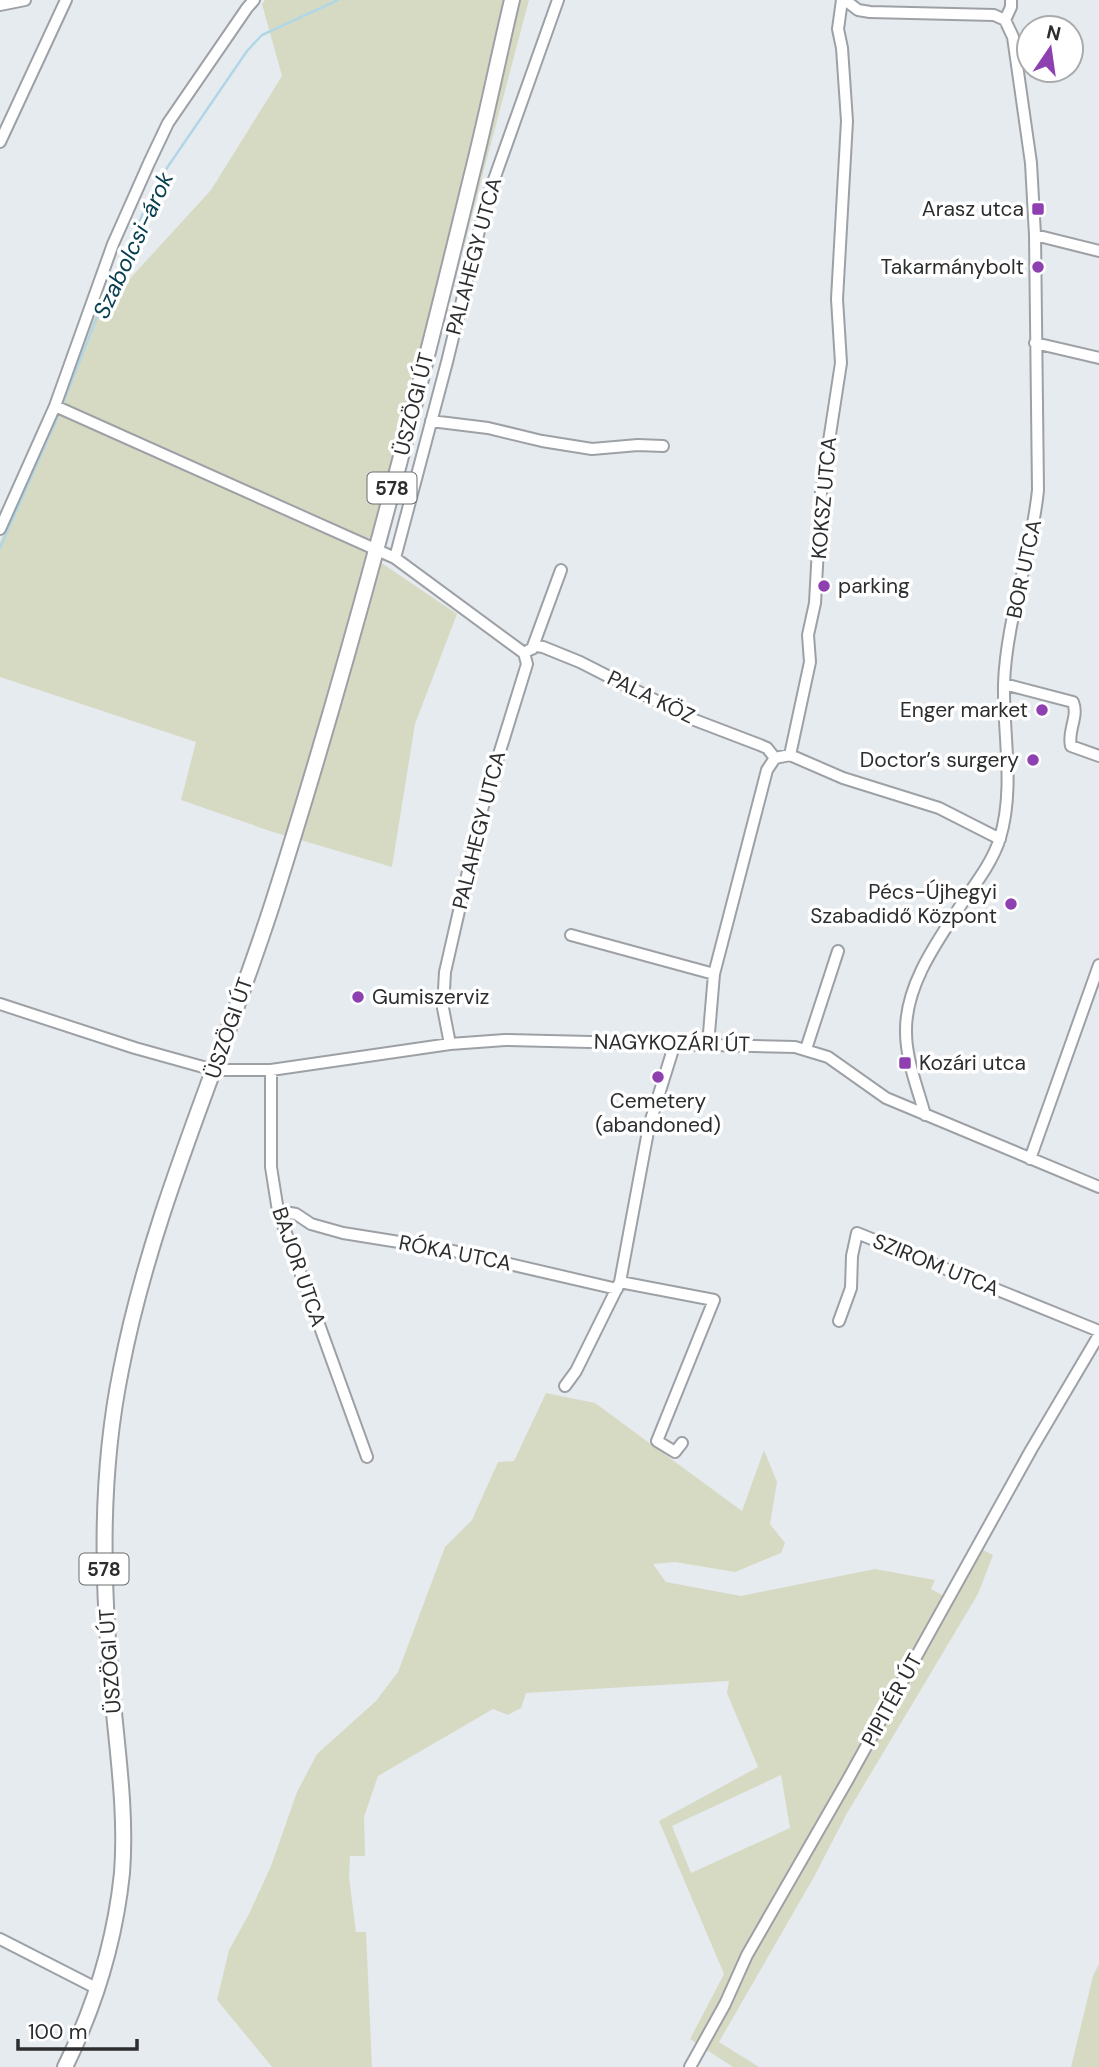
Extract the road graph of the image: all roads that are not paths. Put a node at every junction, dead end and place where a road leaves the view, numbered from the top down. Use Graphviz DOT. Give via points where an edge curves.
graph roads {
  1 [pos="25,0"];
  2 [pos="66,0"];
  3 [pos="254,0"];
  4 [pos="512,0"];
  5 [pos="558,0"];
  6 [pos="844,0"];
  7 [pos="1011,0"];
  8 [pos="0,5"];
  9 [pos="1005,20"];
  10 [pos="0,142"];
  11 [pos="1035,234"];
  12 [pos="1099,251"];
  13 [pos="1035,343"];
  14 [pos="1099,358"];
  15 [pos="59,408"];
  16 [pos="431,421"];
  17 [pos="663,446"];
  18 [pos="0,529"];
  19 [pos="377,549"];
  20 [pos="395,558"];
  21 [pos="561,570"];
  22 [pos="528,651"];
  23 [pos="1004,684"];
  24 [pos="790,755"];
  25 [pos="1099,756"];
  26 [pos="775,758"];
  27 [pos="1000,839"];
  28 [pos="571,935"];
  29 [pos="838,951"];
  30 [pos="1099,965"];
  31 [pos="714,974"];
  32 [pos="0,1006"];
  33 [pos="674,1043"];
  34 [pos="450,1044"];
  35 [pos="708,1045"];
  36 [pos="806,1049"];
  37 [pos="214,1070"];
  38 [pos="271,1070"];
  39 [pos="925,1115"];
  40 [pos="1030,1160"];
  41 [pos="1099,1187"];
  42 [pos="278,1211"];
  43 [pos="618,1285"];
  44 [pos="839,1321"];
  45 [pos="1099,1333"];
  46 [pos="565,1386"];
  47 [pos="682,1443"];
  48 [pos="368,1457"];
  49 [pos="0,1939"];
  50 [pos="98,1989"];
  51 [pos="65,2067"];
  52 [pos="690,2067"];
  1 -- 8 [label="street"];
  2 -- 10 [label="street"];
  3 -- 15 [label="street" via="168,123 113,244"];
  4 -- 19 [label="main road, ÜSZÖGI ÚT / 578"];
  5 -- 16 [label="street, PALAHEGY UTCA" via="486,202"];
  6 -- 9 [label="street, KOKSZ UTCA" via="870,12 994,15"];
  6 -- 24 [label="street, KOKSZ UTCA" via="838,29 847,121 836,299 841,363 821,493 815,603 808,635 810,662"];
  7 -- 9 [label="street"];
  9 -- 11 [label="street, BOR UTCA" via="1013,37 1031,163"];
  11 -- 12 [label="street"];
  11 -- 13 [label="street, BOR UTCA"];
  13 -- 14 [label="street"];
  13 -- 23 [label="street, BOR UTCA" via="1038,490"];
  15 -- 18 [label="street"];
  15 -- 19 [label="street"];
  16 -- 17 [label="street" via="592,449"];
  16 -- 20 [label="street, PALAHEGY UTCA"];
  19 -- 20 [label="street"];
  19 -- 37 [label="main road, ÜSZÖGI ÚT / 578" via="272,904"];
  20 -- 22 [label="street"];
  21 -- 22 [label="street, PALAHEGY UTCA"];
  22 -- 26 [label="street, PALA KÖZ" via="543,647 580,663 682,714 767,748"];
  22 -- 34 [label="street, PALAHEGY UTCA" via="483,806 445,972 443,1008"];
  23 -- 25 [label="street" via="1073,702 1071,746"];
  23 -- 27 [label="street, BOR UTCA" via="1008,776"];
  24 -- 26 [label="street"];
  24 -- 27 [label="street" via="843,778 939,808"];
  26 -- 31 [label="street" via="766,770"];
  27 -- 39 [label="street, BOR UTCA" via="935,944 909,1006 906,1035"];
  28 -- 31 [label="street"];
  29 -- 36 [label="street"];
  30 -- 40 [label="street"];
  31 -- 35 [label="street"];
  32 -- 37 [label="street, NAGYKOZÁRI ÚT"];
  33 -- 34 [label="street, NAGYKOZÁRI ÚT" via="505,1040"];
  33 -- 35 [label="street, NAGYKOZÁRI ÚT"];
  33 -- 43 [label="street" via="649,1126"];
  34 -- 38 [label="street, NAGYKOZÁRI ÚT"];
  35 -- 36 [label="street, NAGYKOZÁRI ÚT"];
  36 -- 39 [label="street, NAGYKOZÁRI ÚT" via="828,1057 886,1098"];
  37 -- 38 [label="street, NAGYKOZÁRI ÚT"];
  37 -- 50 [label="main road, ÜSZÖGI ÚT / 578" via="149,1257 113,1410 104,1490 104,1559 123,1857 112,1936"];
  38 -- 42 [label="street, BAJOR UTCA" via="271,1167"];
  39 -- 40 [label="street, NAGYKOZÁRI ÚT"];
  40 -- 41 [label="street, NAGYKOZÁRI ÚT"];
  42 -- 43 [label="street, RÓKA UTCA" via="343,1233"];
  42 -- 48 [label="street, BAJOR UTCA"];
  43 -- 46 [label="street"];
  43 -- 47 [label="street, RÓKA UTCA" via="714,1300 657,1441 675,1452"];
  44 -- 45 [label="street, SZIROM UTCA" via="851,1287 857,1233"];
  45 -- 52 [label="street, PIPITÉR ÚT" via="747,1955"];
  49 -- 50 [label="street"];
  50 -- 51 [label="main road, ÜSZÖGI ÚT / 578"];
}
